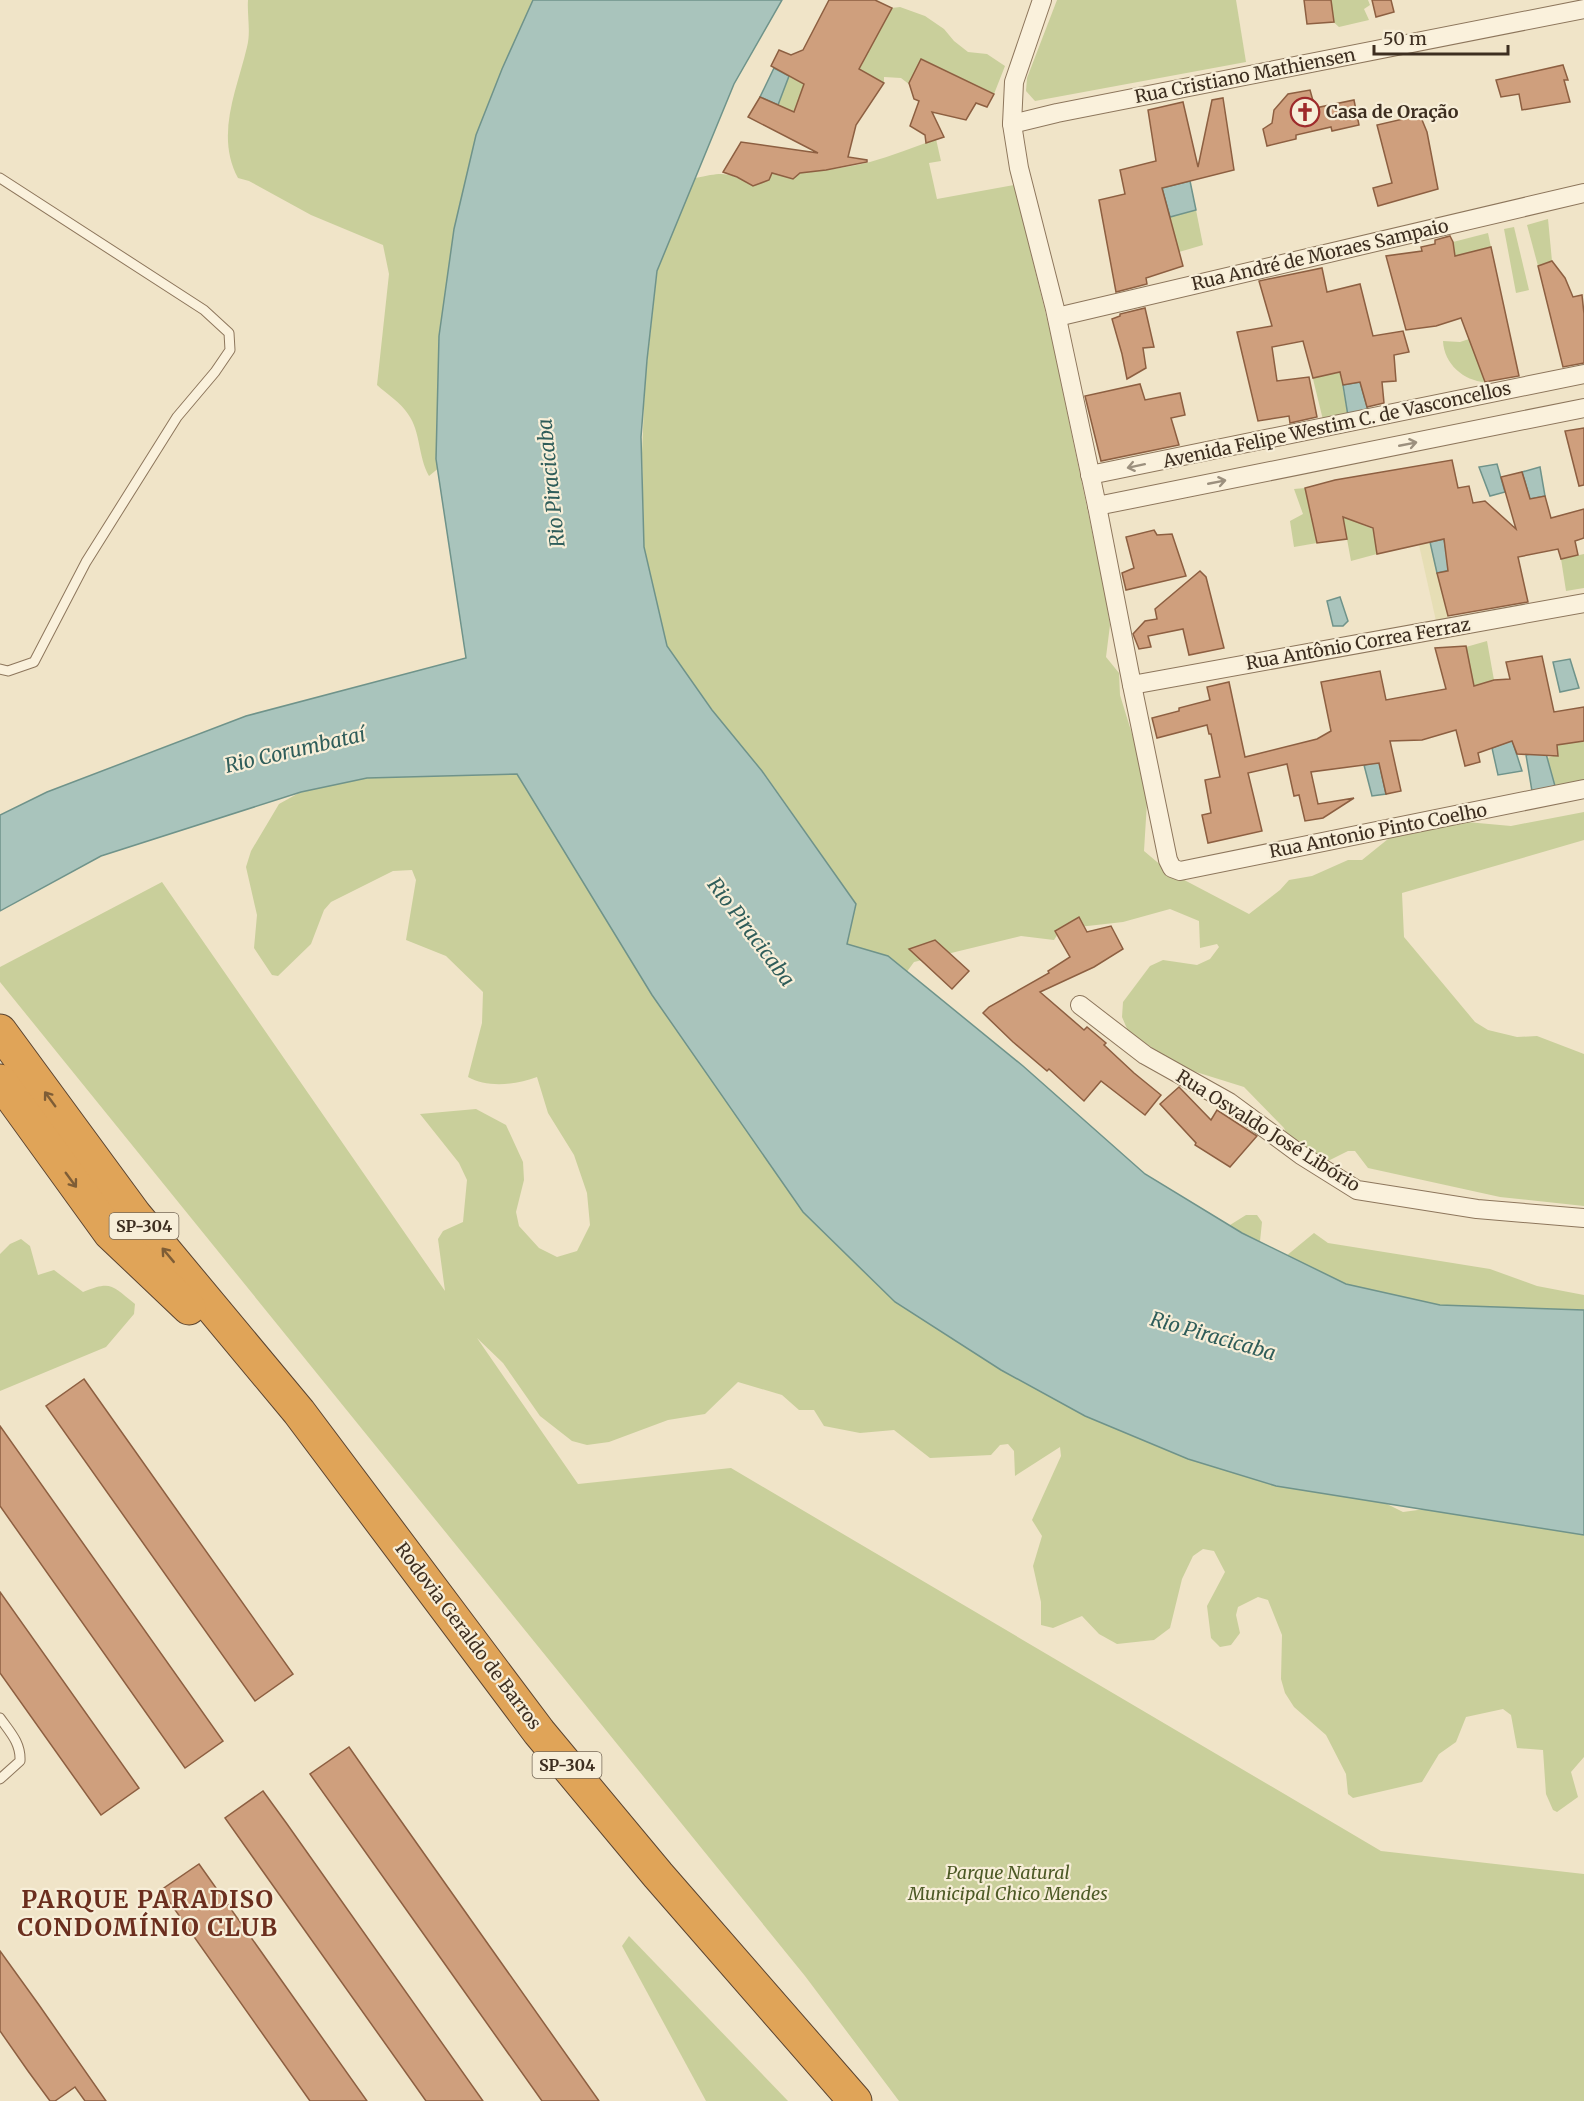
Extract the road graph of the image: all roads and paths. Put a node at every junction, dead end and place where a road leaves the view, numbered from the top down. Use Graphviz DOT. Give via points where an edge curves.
graph roads {
  1 [pos="1042,0"];
  2 [pos="1584,9"];
  3 [pos="1012,124"];
  4 [pos="0,178"];
  5 [pos="1584,193"];
  6 [pos="1057,317"];
  7 [pos="1584,374"];
  8 [pos="1584,408"];
  9 [pos="1090,475"];
  10 [pos="1098,506"];
  11 [pos="1584,603"];
  12 [pos="0,669"];
  13 [pos="1131,685"];
  14 [pos="1584,789"];
  15 [pos="1080,1005"];
  16 [pos="0,1031"];
  17 [pos="0,1081"];
  18 [pos="1584,1218"];
  19 [pos="299,1412"];
  20 [pos="0,1718"];
  21 [pos="0,1779"];
  22 [pos="855,2101"];
  1 -- 3 [label="street" via="1014,82"];
  2 -- 3 [label="street, Rua Cristiano Mathiensen"];
  3 -- 6 [label="street" via="1019,168"];
  4 -- 12 [label="lane" via="204,310 229,333 230,350 177,417 86,562 34,662 8,671"];
  5 -- 6 [label="street, Rua André de Moraes Sampaio"];
  6 -- 9 [label="street"];
  7 -- 9 [label="street, Avenida Felipe Westim C. de Vasconcellos, one-way"];
  10 -- 8 [label="street, Avenida Felipe Westim C. de Vasconcellos, one-way"];
  9 -- 10 [label="street"];
  10 -- 13 [label="street"];
  11 -- 13 [label="street, Rua Antônio Correa Ferraz"];
  13 -- 14 [label="street, Rua Antonio Pinto Coelho" via="1168,860 1180,871"];
  15 -- 18 [label="street, Rua Osvaldo José Libório" via="1145,1055 1229,1102 1357,1190 1477,1209"];
  19 -- 16 [label="highway, Rodovia Geraldo de Barros / SP-304, one-way" via="135,1215"];
  17 -- 19 [label="highway, Rodovia Geraldo de Barros / SP-304, one-way" via="110,1233"];
  19 -- 22 [label="highway, Rodovia Geraldo de Barros / SP-304" via="539,1732"];
  20 -- 21 [label="lane" via="21,1754 20,1761"];
}
